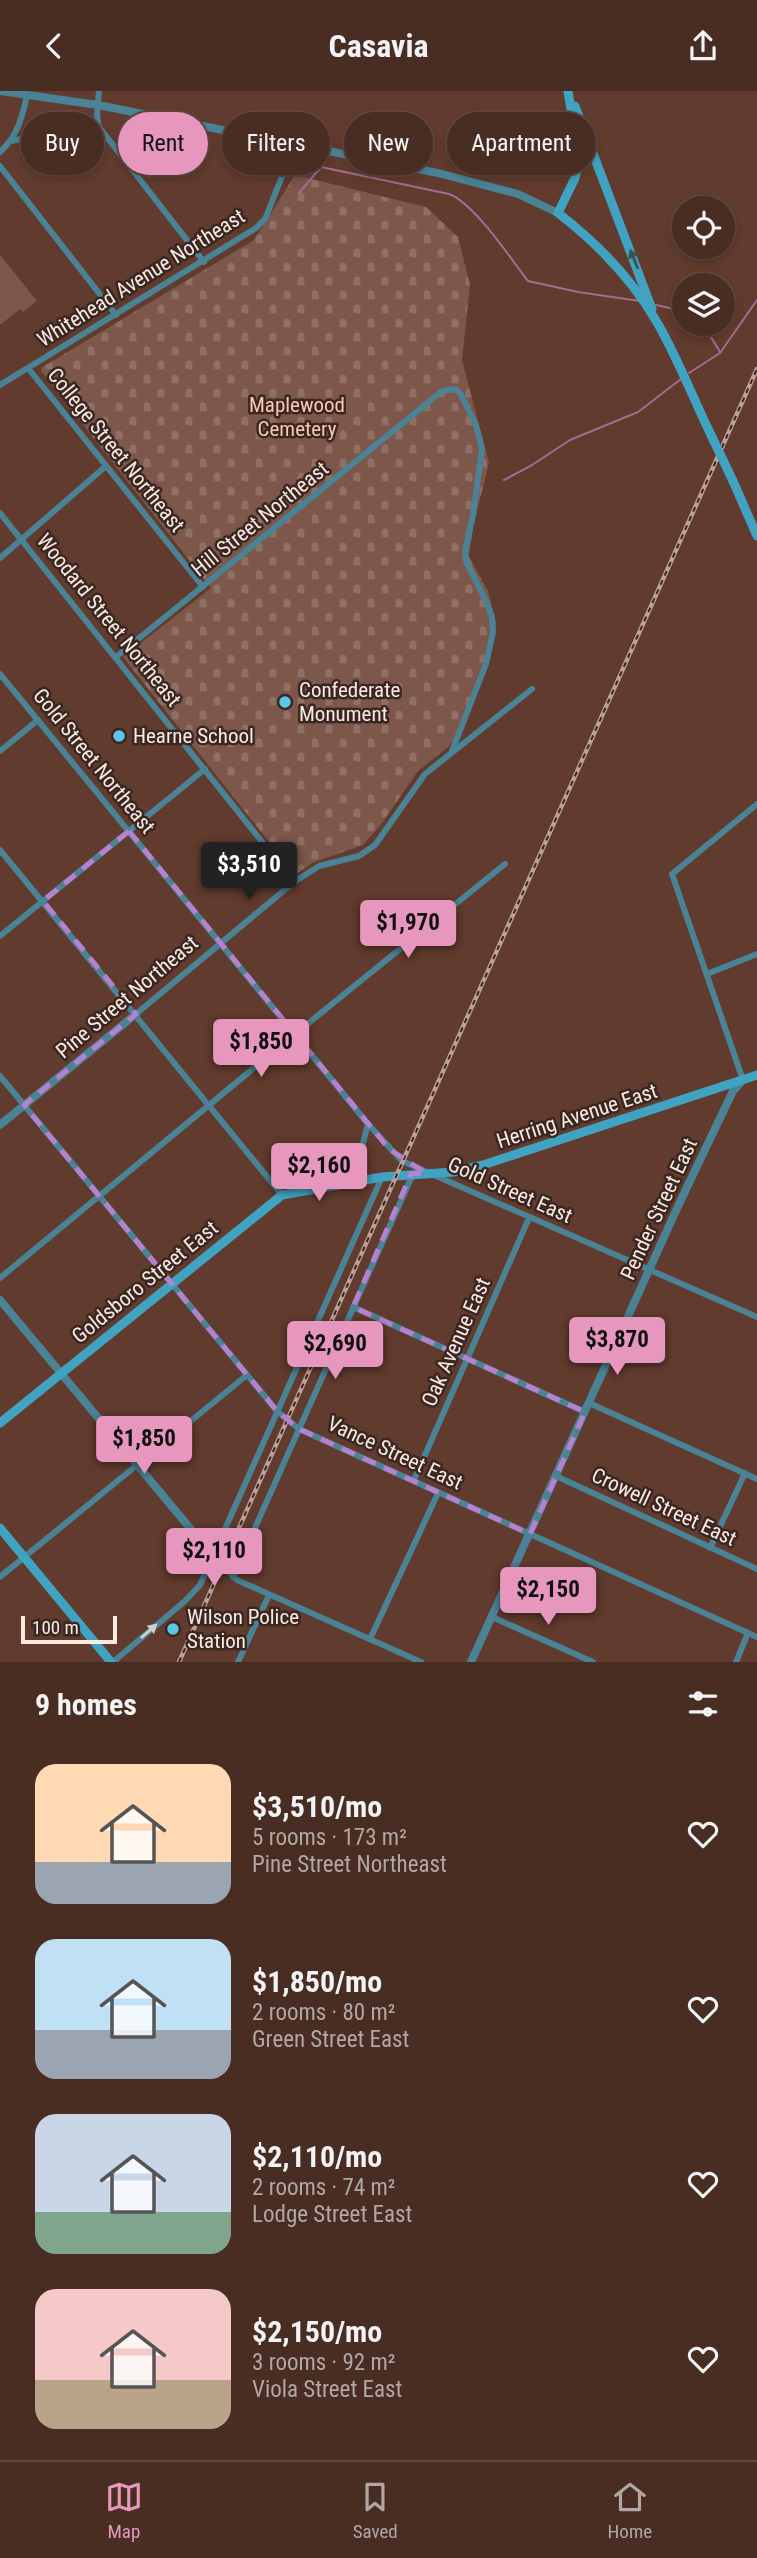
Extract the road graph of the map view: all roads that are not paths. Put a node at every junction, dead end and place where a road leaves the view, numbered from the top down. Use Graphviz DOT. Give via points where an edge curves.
graph roads {
  1 [pos="99,91"];
  2 [pos="569,91"];
  3 [pos="0,92"];
  4 [pos="27,95"];
  5 [pos="98,105"];
  6 [pos="222,130"];
  7 [pos="21,139"];
  8 [pos="11,141"];
  9 [pos="330,151"];
  10 [pos="0,152"];
  11 [pos="0,166"];
  12 [pos="283,175"];
  13 [pos="558,213"];
  14 [pos="204,262"];
  15 [pos="116,315"];
  16 [pos="658,323"];
  17 [pos="28,368"];
  18 [pos="0,385"];
  19 [pos="106,466"];
  20 [pos="0,513"];
  21 [pos="757,536"];
  22 [pos="22,540"];
  23 [pos="0,558"];
  24 [pos="203,587"];
  25 [pos="116,657"];
  26 [pos="0,674"];
  27 [pos="531,689"];
  28 [pos="38,720"];
  29 [pos="0,751"];
  30 [pos="452,751"];
  31 [pos="205,769"];
  32 [pos="757,805"];
  33 [pos="129,831"];
  34 [pos="0,850"];
  35 [pos="505,864"];
  36 [pos="294,882"];
  37 [pos="43,901"];
  38 [pos="0,936"];
  39 [pos="220,942"];
  40 [pos="757,954"];
  41 [pos="707,974"];
  42 [pos="136,1014"];
  43 [pos="295,1034"];
  44 [pos="757,1075"];
  45 [pos="0,1076"];
  46 [pos="743,1080"];
  47 [pos="24,1105"];
  48 [pos="210,1105"];
  49 [pos="0,1125"];
  50 [pos="368,1125"];
  51 [pos="426,1173"];
  52 [pos="409,1174"];
  53 [pos="382,1177"];
  54 [pos="345,1182"];
  55 [pos="99,1194"];
  56 [pos="282,1195"];
  57 [pos="529,1218"];
  58 [pos="650,1270"];
  59 [pos="0,1278"];
  60 [pos="172,1283"];
  61 [pos="0,1300"];
  62 [pos="354,1307"];
  63 [pos="757,1317"];
  64 [pos="467,1359"];
  65 [pos="61,1373"];
  66 [pos="247,1375"];
  67 [pos="587,1408"];
  68 [pos="277,1411"];
  69 [pos="0,1423"];
  70 [pos="299,1429"];
  71 [pos="137,1464"];
  72 [pos="746,1473"];
  73 [pos="556,1476"];
  74 [pos="757,1479"];
  75 [pos="414,1480"];
  76 [pos="438,1493"];
  77 [pos="0,1528"];
  78 [pos="530,1534"];
  79 [pos="710,1548"];
  80 [pos="24,1557"];
  81 [pos="214,1557"];
  82 [pos="757,1569"];
  83 [pos="0,1577"];
  84 [pos="233,1577"];
  85 [pos="269,1595"];
  86 [pos="492,1617"];
  87 [pos="748,1633"];
  88 [pos="757,1636"];
  89 [pos="370,1639"];
  90 [pos="112,1662"];
  91 [pos="238,1662"];
  92 [pos="421,1662"];
  93 [pos="471,1662"];
  94 [pos="593,1662"];
  95 [pos="736,1662"];
  1 -- 5 [label="street"];
  2 -- 13 [label="main road" via="579,160"];
  16 -- 2 [label="main road, one-way"];
  3 -- 4 [label="street"];
  4 -- 5 [label="street"];
  4 -- 8 [label="street" via="21,125"];
  5 -- 6 [label="street"];
  5 -- 14 [label="street" via="99,127"];
  7 -- 8 [label="street"];
  8 -- 10 [label="street"];
  9 -- 13 [label="street" via="467,179 518,194"];
  11 -- 15 [label="street"];
  12 -- 14 [label="street, Whitehead Avenue Northeast" via="261,224"];
  13 -- 16 [label="main road" via="605,254"];
  14 -- 15 [label="street, Whitehead Avenue Northeast"];
  15 -- 17 [label="street, Whitehead Avenue Northeast"];
  16 -- 21 [label="main road, bridge"];
  17 -- 18 [label="street, Whitehead Avenue Northeast"];
  17 -- 19 [label="street, College Street Northeast"];
  19 -- 22 [label="street"];
  19 -- 24 [label="street, College Street Northeast"];
  20 -- 22 [label="street, Woodard Street Northeast"];
  22 -- 23 [label="street"];
  22 -- 25 [label="street, Woodard Street Northeast"];
  24 -- 25 [label="street, Hill Street Northeast"];
  24 -- 30 [label="street, Hill Street Northeast" via="442,391 455,389 481,438 465,552 492,617 493,632 486,664"];
  25 -- 31 [label="street, Woodard Street Northeast"];
  26 -- 28 [label="street, Gold Street Northeast"];
  27 -- 30 [label="street, Pine Street Northeast"];
  28 -- 29 [label="street"];
  28 -- 33 [label="street, Gold Street Northeast"];
  30 -- 36 [label="street, Pine Street Northeast" via="416,784 375,845 359,856 319,866"];
  31 -- 33 [label="street"];
  31 -- 36 [label="street, Woodard Street Northeast"];
  32 -- 41 [label="street" via="672,874"];
  33 -- 37 [label="street"];
  33 -- 39 [label="street, Gold Street Northeast"];
  34 -- 37 [label="street"];
  35 -- 43 [label="street"];
  36 -- 39 [label="street, Pine Street Northeast"];
  37 -- 38 [label="street"];
  37 -- 42 [label="street"];
  39 -- 42 [label="street, Pine Street Northeast"];
  39 -- 43 [label="street, Gold Street Northeast"];
  40 -- 41 [label="street"];
  41 -- 46 [label="street"];
  42 -- 47 [label="street, Pine Street Northeast"];
  42 -- 48 [label="street"];
  43 -- 48 [label="street"];
  43 -- 50 [label="street, Gold Street East"];
  44 -- 46 [label="main road, Herring Avenue East"];
  45 -- 47 [label="street, Vance Street East"];
  46 -- 51 [label="main road, Herring Avenue East" via="483,1165 453,1173"];
  46 -- 58 [label="street, Pender Street East" via="727,1104"];
  47 -- 49 [label="street, Pine Street Northeast"];
  47 -- 55 [label="street, Vance Street East"];
  48 -- 55 [label="street"];
  48 -- 56 [label="street"];
  50 -- 51 [label="street, Gold Street East" via="402,1161"];
  50 -- 54 [label="street"];
  51 -- 52 [label="main road, Herring Avenue East"];
  51 -- 57 [label="street, Gold Street East"];
  52 -- 53 [label="main road, Goldsboro Street East"];
  52 -- 62 [label="street"];
  53 -- 54 [label="main road, Goldsboro Street East"];
  53 -- 68 [label="street"];
  54 -- 56 [label="main road, Goldsboro Street East"];
  55 -- 59 [label="street"];
  55 -- 60 [label="street, Vance Street East"];
  56 -- 60 [label="main road, Goldsboro Street East"];
  57 -- 58 [label="street, Gold Street East"];
  57 -- 64 [label="street, Oak Avenue East"];
  58 -- 63 [label="street, Gold Street East"];
  58 -- 67 [label="street, Pender Street East"];
  60 -- 65 [label="main road, Goldsboro Street East"];
  60 -- 66 [label="street, Vance Street East"];
  61 -- 65 [label="street"];
  62 -- 64 [label="street"];
  62 -- 70 [label="street"];
  64 -- 67 [label="street"];
  64 -- 75 [label="street, Oak Avenue East"];
  65 -- 69 [label="main road, Goldsboro Street East"];
  65 -- 71 [label="street"];
  66 -- 68 [label="street, Vance Street East"];
  66 -- 71 [label="street"];
  67 -- 72 [label="street"];
  67 -- 73 [label="street, Pender Street East"];
  68 -- 70 [label="street, Vance Street East"];
  68 -- 81 [label="street"];
  70 -- 75 [label="street, Vance Street East"];
  70 -- 84 [label="street"];
  71 -- 80 [label="street"];
  71 -- 81 [label="street"];
  72 -- 74 [label="street"];
  72 -- 79 [label="street"];
  73 -- 78 [label="street, Pender Street East"];
  73 -- 79 [label="street, Crowell Street East"];
  75 -- 76 [label="street, Vance Street East"];
  76 -- 78 [label="street, Vance Street East"];
  76 -- 89 [label="street"];
  77 -- 80 [label="main road"];
  78 -- 86 [label="street, Pender Street East"];
  78 -- 87 [label="street, Vance Street East"];
  79 -- 82 [label="street, Crowell Street East"];
  80 -- 83 [label="street"];
  80 -- 90 [label="main road"];
  81 -- 84 [label="street"];
  90 -- 81 [label="street, one-way" via="185,1601 200,1585"];
  84 -- 85 [label="street"];
  85 -- 89 [label="street"];
  85 -- 91 [label="street"];
  86 -- 93 [label="street, Pender Street East"];
  86 -- 94 [label="street"];
  87 -- 88 [label="street, Vance Street East"];
  87 -- 95 [label="street"];
  89 -- 92 [label="street"];
}
